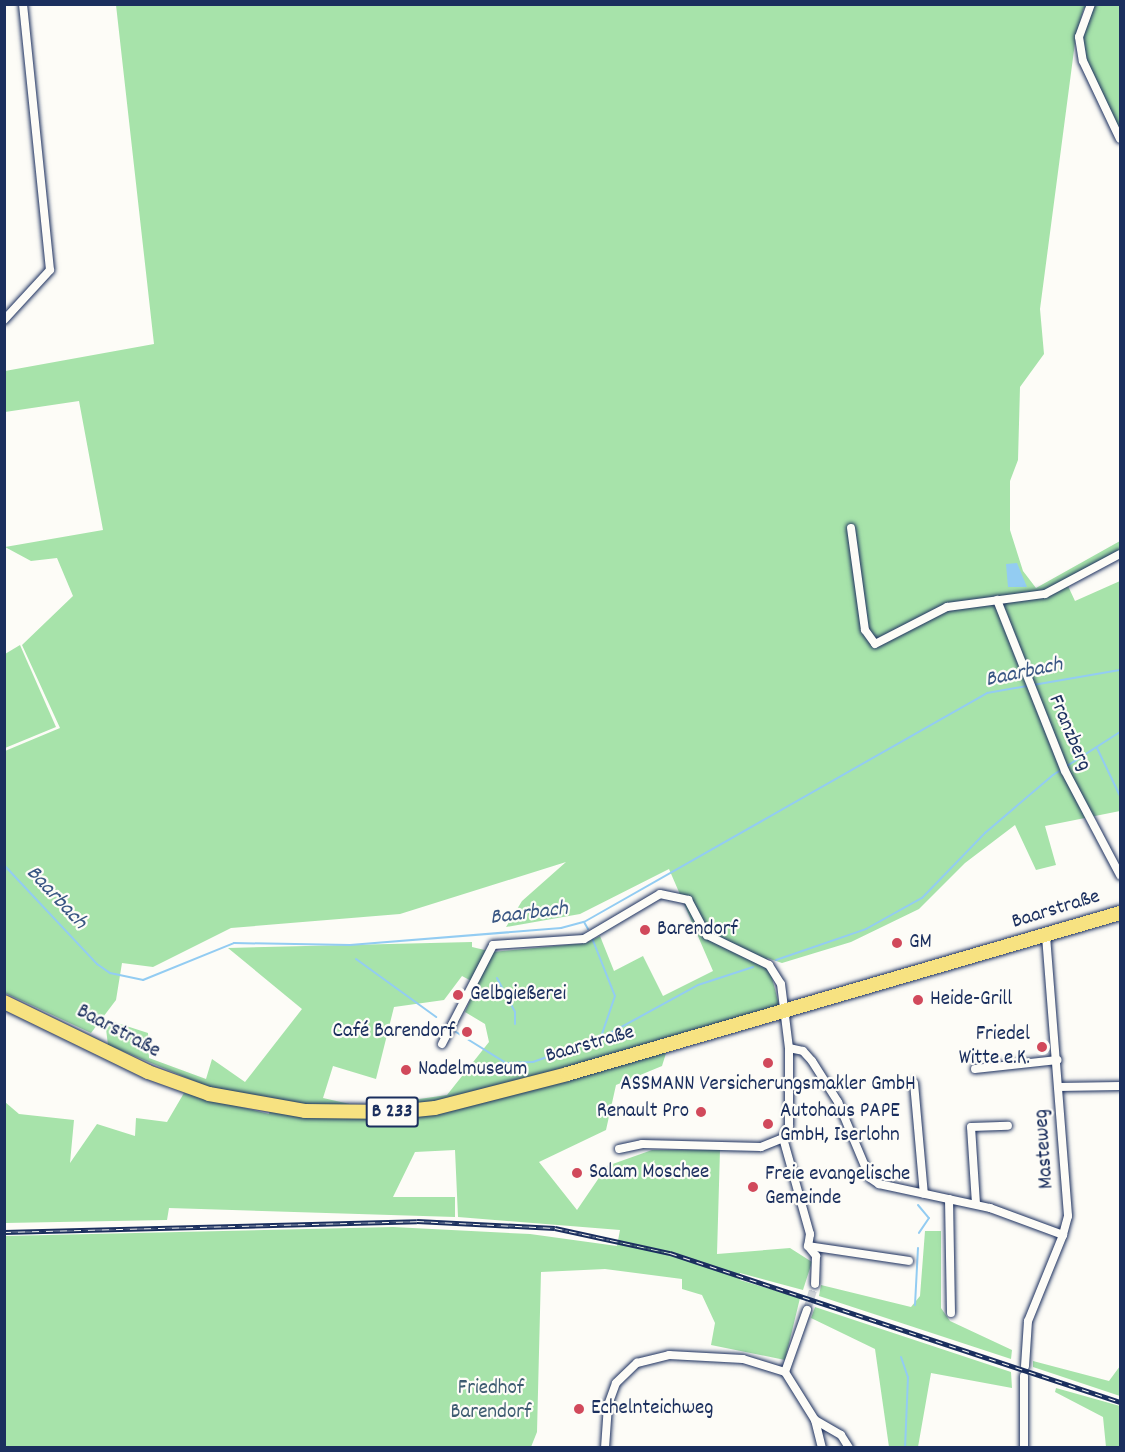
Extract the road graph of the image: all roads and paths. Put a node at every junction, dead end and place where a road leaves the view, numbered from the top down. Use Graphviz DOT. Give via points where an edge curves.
graph roads {
  1 [pos="23,4"];
  2 [pos="1091,4"];
  3 [pos="1120,139"];
  4 [pos="4,320"];
  5 [pos="851,528"];
  6 [pos="1120,554"];
  7 [pos="997,600"];
  8 [pos="1120,875"];
  9 [pos="1120,913"];
  10 [pos="1046,936"];
  11 [pos="4,1002"];
  12 [pos="788,1011"];
  13 [pos="442,1044"];
  14 [pos="789,1048"];
  15 [pos="1058,1060"];
  16 [pos="975,1069"];
  17 [pos="914,1083"];
  18 [pos="1120,1086"];
  19 [pos="1058,1087"];
  20 [pos="1008,1126"];
  21 [pos="783,1138"];
  22 [pos="619,1149"];
  23 [pos="924,1194"];
  24 [pos="948,1199"];
  25 [pos="976,1204"];
  26 [pos="1063,1235"];
  27 [pos="808,1246"];
  28 [pos="909,1261"];
  29 [pos="815,1284"];
  30 [pos="807,1310"];
  31 [pos="951,1312"];
  32 [pos="1025,1366"];
  33 [pos="785,1372"];
  34 [pos="1024,1376"];
  35 [pos="815,1420"];
  36 [pos="605,1448"];
  37 [pos="822,1448"];
  38 [pos="849,1448"];
  39 [pos="1024,1448"];
  1 -- 4 [label="street" via="50,270"];
  2 -- 3 [label="street" via="1079,37 1083,61"];
  5 -- 7 [label="street" via="865,630 875,644 924,614"];
  6 -- 7 [label="street" via="1045,594"];
  7 -- 8 [label="street, Franzberg" via="1064,767"];
  9 -- 10 [label="main road, Baarstraße / B 233"];
  10 -- 12 [label="main road, Baarstraße / B 233"];
  10 -- 15 [label="street, Masteweg"];
  11 -- 12 [label="main road, Baarstraße / B 233" via="148,1072 200,1091 275,1108 359,1113 435,1108"];
  12 -- 13 [label="street" via="769,966 707,934 688,900 667,893 584,939 493,945"];
  12 -- 14 [label="street"];
  14 -- 21 [label="street" via="789,1126"];
  14 -- 23 [label="street" via="803,1051 832,1092 870,1178"];
  15 -- 16 [label="street"];
  15 -- 19 [label="street, Masteweg"];
  17 -- 23 [label="street"];
  18 -- 19 [label="street"];
  19 -- 26 [label="street, Masteweg" via="1068,1216"];
  20 -- 25 [label="street" via="970,1127"];
  21 -- 22 [label="street" via="761,1147 650,1144"];
  21 -- 27 [label="street" via="810,1234"];
  23 -- 24 [label="street"];
  24 -- 25 [label="street"];
  24 -- 31 [label="street"];
  25 -- 26 [label="street"];
  26 -- 32 [label="street" via="1028,1321"];
  27 -- 28 [label="street"];
  27 -- 29 [label="street" via="816,1256"];
  30 -- 33 [label="street"];
  33 -- 35 [label="street"];
  33 -- 36 [label="street" via="743,1359 646,1359 616,1383 608,1405"];
  34 -- 39 [label="street"];
  35 -- 37 [label="street"];
  35 -- 38 [label="street" via="841,1435"];
}
